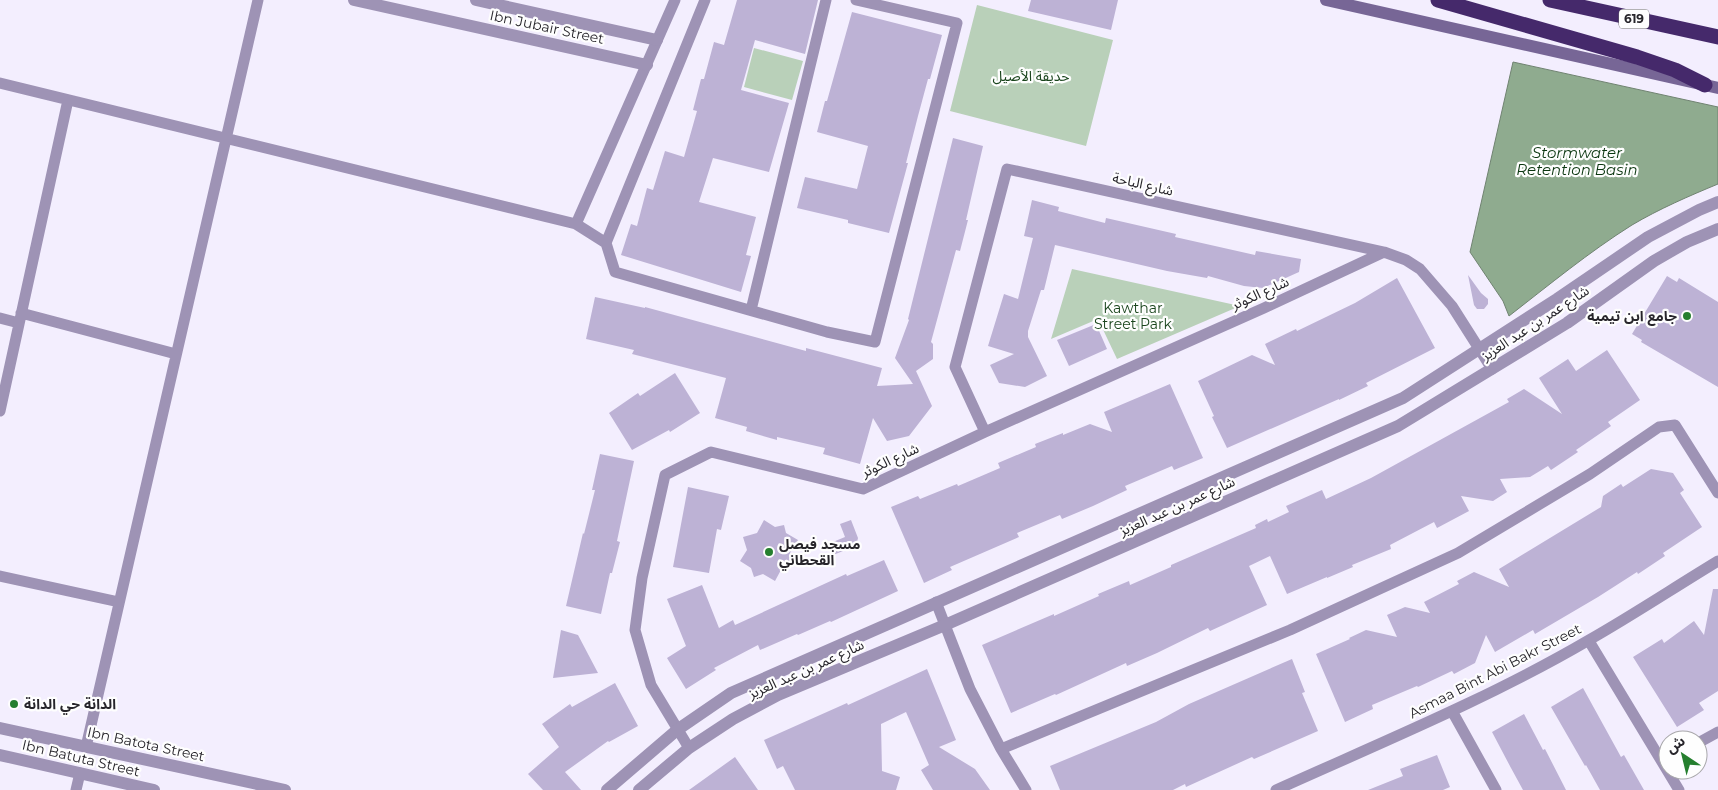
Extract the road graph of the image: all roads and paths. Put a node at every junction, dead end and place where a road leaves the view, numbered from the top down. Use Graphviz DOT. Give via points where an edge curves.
graph roads {
  1 [pos="258,0"];
  2 [pos="354,0"];
  3 [pos="476,0"];
  4 [pos="675,0"];
  5 [pos="705,0"];
  6 [pos="826,0"];
  7 [pos="856,0"];
  8 [pos="1326,0"];
  9 [pos="1438,0"];
  10 [pos="1550,0"];
  11 [pos="1718,37"];
  12 [pos="657,40"];
  13 [pos="647,64"];
  14 [pos="0,83"];
  15 [pos="1711,86"];
  16 [pos="68,100"];
  17 [pos="226,140"];
  18 [pos="1718,202"];
  19 [pos="576,224"];
  20 [pos="1718,229"];
  21 [pos="606,243"];
  22 [pos="1384,252"];
  23 [pos="751,310"];
  24 [pos="0,318"];
  25 [pos="20,318"];
  26 [pos="1479,349"];
  27 [pos="176,354"];
  28 [pos="1492,368"];
  29 [pos="0,411"];
  30 [pos="985,432"];
  31 [pos="1718,493"];
  32 [pos="1718,561"];
  33 [pos="0,576"];
  34 [pos="119,602"];
  35 [pos="936,602"];
  36 [pos="945,625"];
  37 [pos="1589,641"];
  38 [pos="1452,711"];
  39 [pos="0,728"];
  40 [pos="677,730"];
  41 [pos="86,747"];
  42 [pos="689,748"];
  43 [pos="1001,749"];
  44 [pos="1658,749"];
  45 [pos="0,755"];
  46 [pos="80,773"];
  47 [pos="76,790"];
  48 [pos="154,790"];
  49 [pos="285,790"];
  50 [pos="607,790"];
  51 [pos="639,790"];
  52 [pos="1026,790"];
  53 [pos="1276,790"];
  54 [pos="1496,790"];
  1 -- 17 [label="street"];
  2 -- 13 [label="street, Ibn Jubair Street"];
  3 -- 12 [label="street, Ibn Jubair Street"];
  4 -- 12 [label="street"];
  5 -- 21 [label="street"];
  6 -- 23 [label="street"];
  7 -- 23 [label="street" via="957,24 875,342"];
  8 -- 15 [label="main road"];
  9 -- 15 [label="highway" via="1637,57"];
  10 -- 11 [label="highway, 619"];
  12 -- 13 [label="street"];
  13 -- 19 [label="street"];
  14 -- 16 [label="street"];
  16 -- 17 [label="street"];
  16 -- 25 [label="street"];
  17 -- 19 [label="street"];
  17 -- 27 [label="street"];
  18 -- 26 [label="street" via="1648,237"];
  19 -- 21 [label="street"];
  20 -- 28 [label="street, شارع عمر بن عبد العزيز" via="1654,261 1567,323"];
  21 -- 23 [label="street" via="615,272"];
  22 -- 26 [label="street, شارع الباحة" via="1420,269 1452,306"];
  22 -- 30 [label="street, شارع الكوثر"];
  22 -- 30 [label="street, شارع الباحة" via="1007,169 955,367"];
  24 -- 25 [label="street"];
  25 -- 27 [label="street"];
  25 -- 29 [label="street"];
  26 -- 28 [label="street, شارع الباحة"];
  26 -- 35 [label="street" via="1403,398"];
  27 -- 34 [label="street"];
  28 -- 36 [label="street, شارع عمر بن عبد العزيز" via="1398,426"];
  30 -- 40 [label="street, شارع الكوثر" via="863,489 711,452 664,475 634,630 651,685"];
  31 -- 43 [label="street" via="1675,425 1659,427 1590,474 1458,554 1290,630"];
  32 -- 37 [label="street, Asmaa Bint Abi Bakr Street"];
  33 -- 34 [label="street"];
  34 -- 41 [label="street"];
  35 -- 36 [label="street"];
  35 -- 40 [label="street" via="731,693"];
  36 -- 42 [label="street, شارع عمر بن عبد العزيز" via="778,695"];
  36 -- 43 [label="street" via="970,688"];
  37 -- 38 [label="street, Asmaa Bint Abi Bakr Street"];
  37 -- 44 [label="street"];
  38 -- 53 [label="street, Asmaa Bint Abi Bakr Street"];
  38 -- 54 [label="street"];
  39 -- 41 [label="street, Ibn Batota Street"];
  40 -- 42 [label="street, شارع الكوثر"];
  40 -- 50 [label="street"];
  41 -- 49 [label="street, Ibn Batota Street"];
  42 -- 51 [label="street, شارع عمر بن عبد العزيز"];
  43 -- 52 [label="street"];
  45 -- 46 [label="street, Ibn Batuta Street"];
  46 -- 47 [label="street"];
  46 -- 48 [label="street, Ibn Batuta Street"];
}
